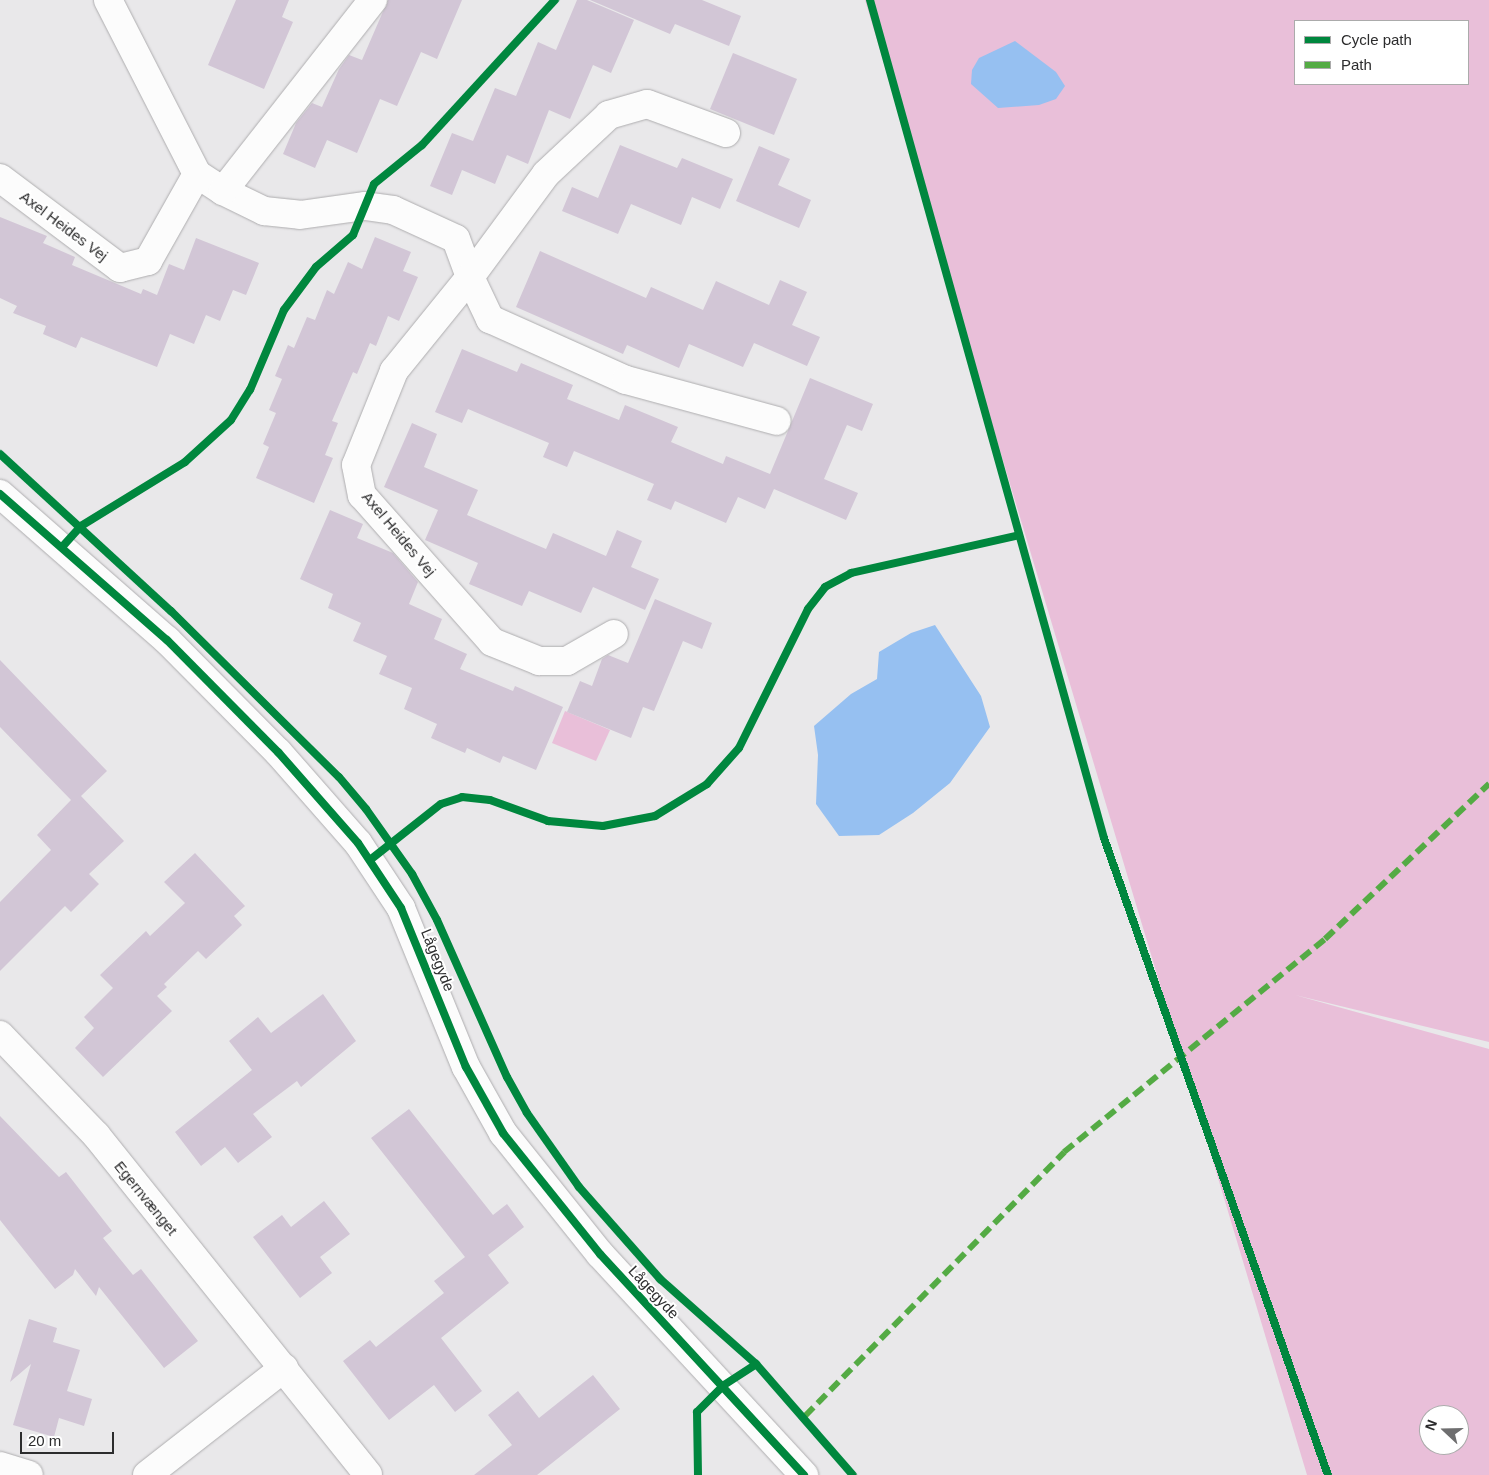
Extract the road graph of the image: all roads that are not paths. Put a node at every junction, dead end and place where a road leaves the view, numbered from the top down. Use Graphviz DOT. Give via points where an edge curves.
graph roads {
  1 [pos="108,0"];
  2 [pos="372,0"];
  3 [pos="726,133"];
  4 [pos="197,174"];
  5 [pos="0,178"];
  6 [pos="224,191"];
  7 [pos="470,277"];
  8 [pos="777,422"];
  9 [pos="0,494"];
  10 [pos="614,634"];
  11 [pos="0,1035"];
  12 [pos="284,1368"];
  13 [pos="0,1466"];
  14 [pos="797,1473"];
  15 [pos="29,1475"];
  16 [pos="147,1475"];
  17 [pos="368,1475"];
  1 -- 4 [label="street"];
  2 -- 6 [label="street"];
  3 -- 7 [label="street, Axel Heides Vej" via="646,104 609,115 546,174"];
  4 -- 5 [label="street, Axel Heides Vej" via="148,261 120,268"];
  4 -- 6 [label="street"];
  6 -- 7 [label="street" via="264,211 300,215 365,206 393,210 456,239"];
  7 -- 8 [label="street" via="490,319 626,380"];
  7 -- 10 [label="street, Axel Heides Vej" via="394,371 356,465 362,495 492,642 539,661 566,660"];
  9 -- 14 [label="street, Lågegyde" via="174,647 278,752 358,843 401,908 466,1067 503,1133 600,1254"];
  11 -- 12 [label="street, Egernvænget" via="96,1135"];
  12 -- 16 [label="street"];
  12 -- 17 [label="street, Egernvænget"];
  13 -- 15 [label="street"];
}
